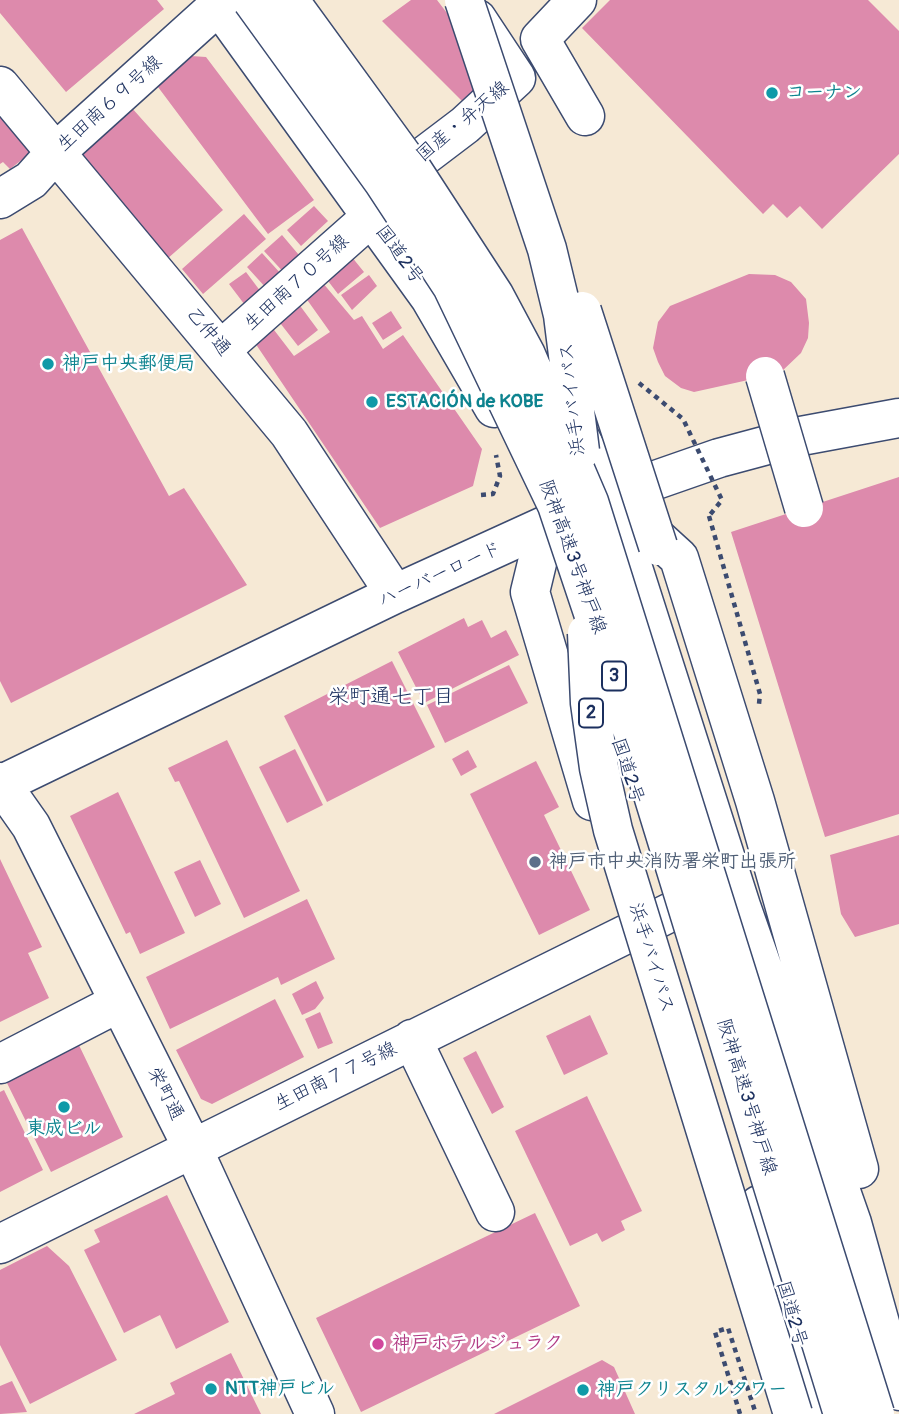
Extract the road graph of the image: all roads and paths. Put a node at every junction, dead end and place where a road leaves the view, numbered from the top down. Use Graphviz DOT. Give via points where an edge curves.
graph roads {
  1 [pos="275,0"];
  2 [pos="289,0"];
  3 [pos="464,0"];
  4 [pos="478,0"];
  5 [pos="577,0"];
  6 [pos="229,2"];
  7 [pos="0,86"];
  8 [pos="584,116"];
  9 [pos="56,152"];
  10 [pos="403,172"];
  11 [pos="0,199"];
  12 [pos="371,217"];
  13 [pos="222,349"];
  14 [pos="765,376"];
  15 [pos="899,418"];
  16 [pos="491,444"];
  17 [pos="481,495"];
  18 [pos="610,496"];
  19 [pos="804,508"];
  20 [pos="709,516"];
  21 [pos="546,527"];
  22 [pos="395,594"];
  23 [pos="760,694"];
  24 [pos="0,784"];
  25 [pos="673,911"];
  26 [pos="630,932"];
  27 [pos="118,1003"];
  28 [pos="412,1039"];
  29 [pos="0,1064"];
  30 [pos="192,1147"];
  31 [pos="830,1159"];
  32 [pos="495,1212"];
  33 [pos="0,1244"];
  34 [pos="899,1307"];
  35 [pos="899,1391"];
  36 [pos="765,1412"];
  37 [pos="315,1414"];
  38 [pos="740,1414"];
  39 [pos="793,1414"];
  40 [pos="821,1414"];
  41 [pos="843,1414"];
  42 [pos="875,1414"];
  1 -- 10 [label="main road"];
  2 -- 42 [label="main road, 阪神高速3号神戸線 / 3, bridge" via="412,169 494,295 526,355 589,502"];
  3 -- 10 [label="main road, 国産・弁天線" via="516,78 466,125"];
  3 -- 39 [label="main road, 浜手バイパス / 2, bridge" via="524,173 563,315 580,457 590,703 611,817"];
  4 -- 31 [label="main road, 浜手バイパス, bridge" via="727,762 766,897"];
  5 -- 8 [label="main road" via="540,39"];
  6 -- 9 [label="main road, 生田南６９号線"];
  6 -- 12 [label="main road, 国道2号 / 2"];
  6 -- 41 [label="main road, 阪神高速3号神戸線 / 3, bridge" via="383,181 452,286 556,505 642,759"];
  7 -- 9 [label="main road, 乙仲通"];
  9 -- 11 [label="main road, 生田南６９号線" via="32,180"];
  9 -- 13 [label="main road, 乙仲通"];
  10 -- 18 [label="main road" via="560,399"];
  12 -- 13 [label="main road, 生田南７０号線"];
  12 -- 21 [label="main road, 国道2号 / 2" via="430,298 503,424"];
  13 -- 22 [label="main road, 乙仲通" via="289,433"];
  14 -- 19 [label="main road, bridge"];
  15 -- 18 [label="main road, ハーバーロード" via="801,436 719,458"];
  16 -- 17 [label="path" via="500,476 493,494"];
  18 -- 21 [label="main road, ハーバーロード"];
  18 -- 31 [label="main road" via="741,906"];
  18 -- 34 [label="main road" via="679,558 755,801"];
  20 -- 23 [label="path"];
  21 -- 22 [label="main road, ハーバーロード"];
  21 -- 25 [label="main road, 国道2号 / 2"];
  21 -- 26 [label="main road" via="530,592"];
  22 -- 24 [label="main road, ハーバーロード"];
  24 -- 27 [label="main road, 栄町通" via="31,826"];
  25 -- 26 [label="main road, 生田南７７号線"];
  25 -- 40 [label="main road, 国道2号 / 2"];
  26 -- 28 [label="main road, 生田南７７号線"];
  26 -- 36 [label="main road"];
  27 -- 29 [label="main road"];
  27 -- 30 [label="main road, 栄町通"];
  28 -- 30 [label="main road, 生田南７７号線"];
  28 -- 32 [label="main road"];
  30 -- 33 [label="main road, 生田南７７号線"];
  30 -- 37 [label="main road, 栄町通"];
  31 -- 35 [label="main road"];
  36 -- 38 [label="path" via="728,1328 715,1332"];
}
